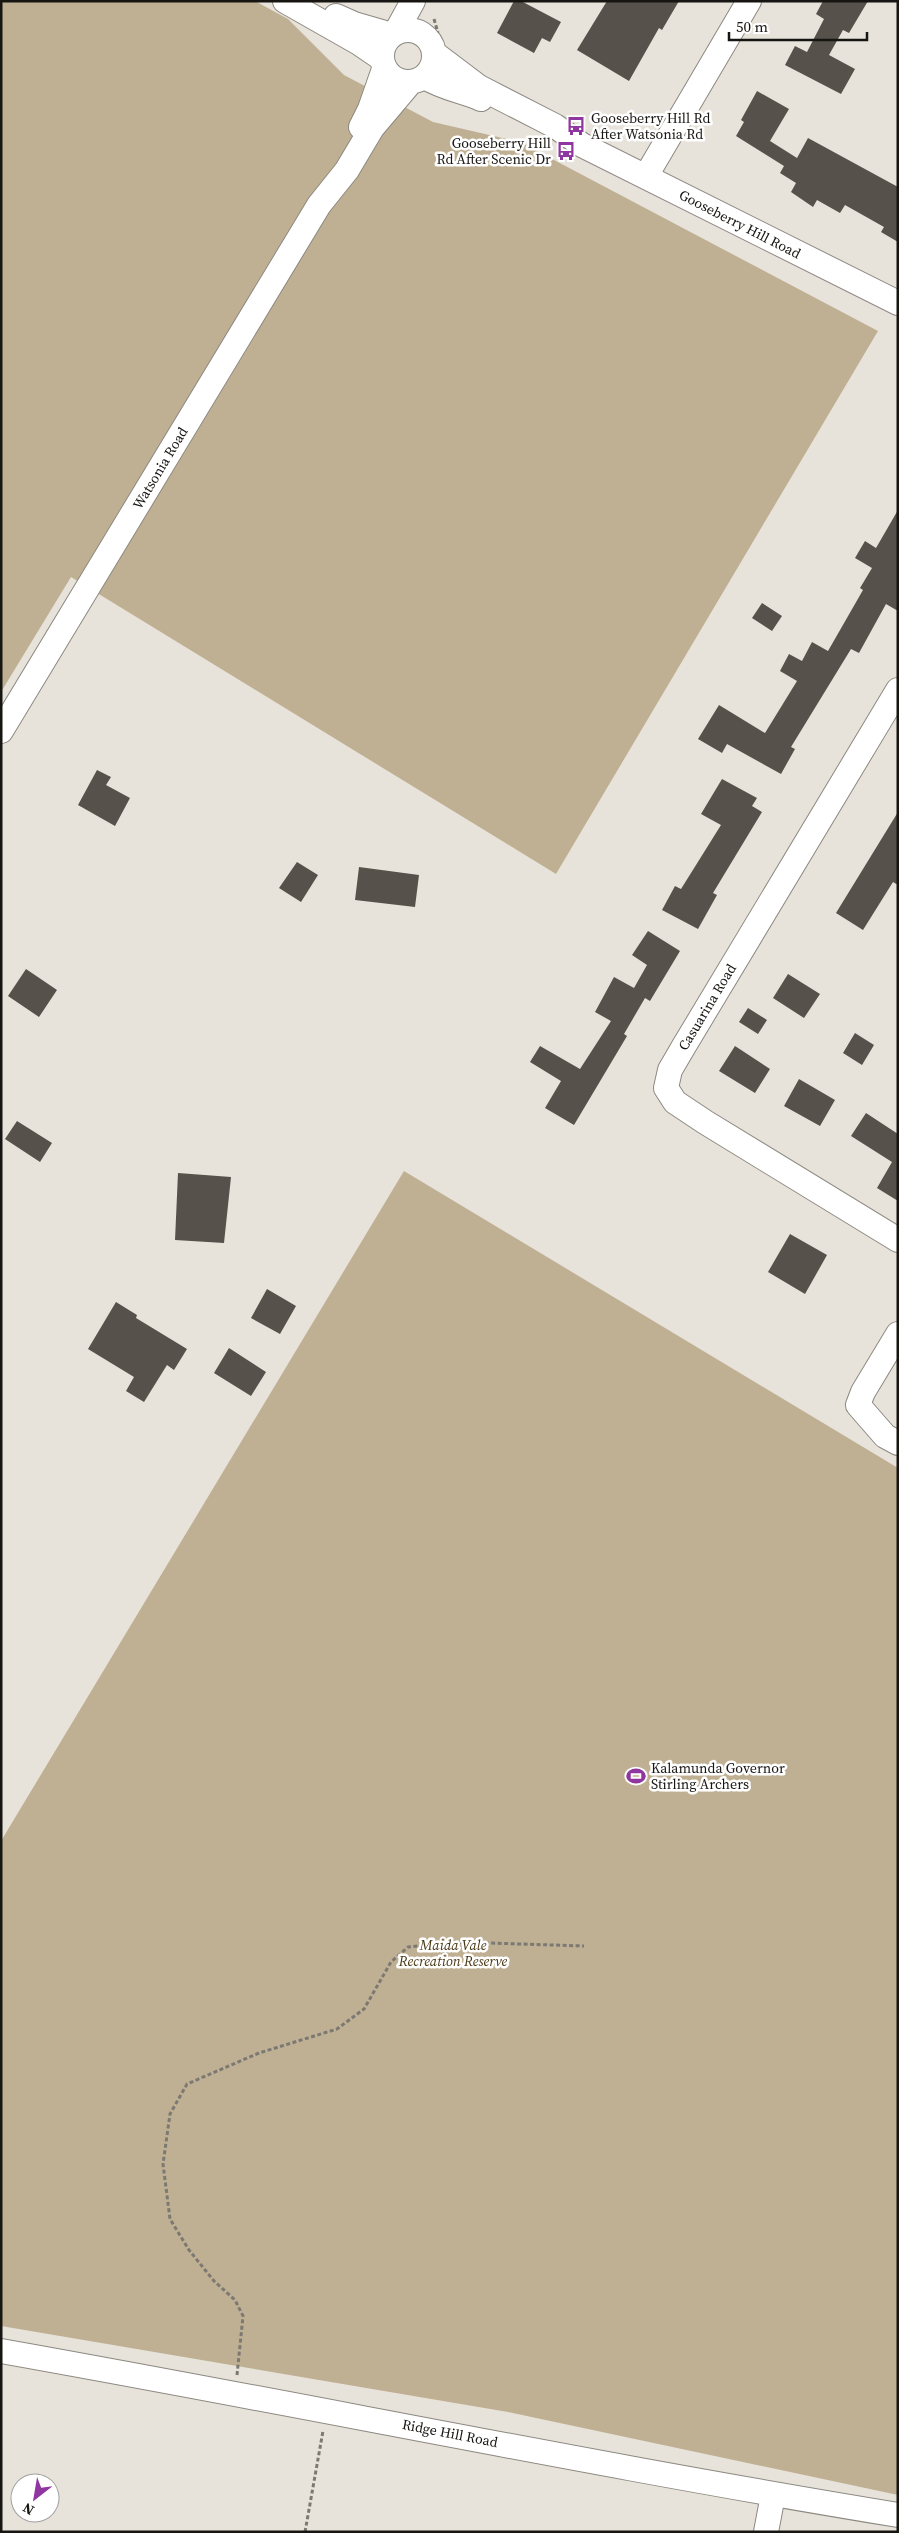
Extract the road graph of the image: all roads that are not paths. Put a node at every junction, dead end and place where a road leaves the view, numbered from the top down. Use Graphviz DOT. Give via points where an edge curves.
graph roads {
  1 [pos="285,1"];
  2 [pos="310,1"];
  3 [pos="413,1"];
  4 [pos="422,1"];
  5 [pos="749,1"];
  6 [pos="394,33"];
  7 [pos="430,44"];
  8 [pos="383,64"];
  9 [pos="417,80"];
  10 [pos="582,145"];
  11 [pos="646,176"];
  12 [pos="319,205"];
  13 [pos="898,303"];
  14 [pos="898,690"];
  15 [pos="1,731"];
  16 [pos="898,1240"];
  17 [pos="898,1334"];
  18 [pos="898,1443"];
  19 [pos="1,2351"];
  20 [pos="773,2495"];
  21 [pos="898,2516"];
  22 [pos="766,2532"];
  1 -- 8 [label="street" via="343,33"];
  2 -- 6 [label="street" via="354,24"];
  3 -- 6 [label="street"];
  4 -- 7 [label="street"];
  5 -- 11 [label="street"];
  6 -- 7 [label="street" via="416,31"];
  6 -- 8 [label="street" via="383,45"];
  7 -- 9 [label="street" via="433,66"];
  7 -- 10 [label="street, Gooseberry Hill Road" via="479,87 556,126"];
  8 -- 9 [label="street" via="395,80"];
  8 -- 12 [label="street, Watsonia Road" via="370,110 334,168"];
  9 -- 10 [label="street, Gooseberry Hill Road" via="461,90 487,101 516,122 550,137"];
  9 -- 12 [label="street, Watsonia Road" via="372,128"];
  10 -- 11 [label="street, Gooseberry Hill Road"];
  11 -- 13 [label="street, Gooseberry Hill Road"];
  12 -- 15 [label="street, Watsonia Road"];
  14 -- 16 [label="street, Casuarina Road" via="674,1062 666,1088 674,1102"];
  17 -- 18 [label="street" via="858,1405 885,1436"];
  19 -- 20 [label="street, Ridge Hill Road" via="235,2392"];
  20 -- 21 [label="street, Ridge Hill Road"];
  20 -- 22 [label="street"];
}
